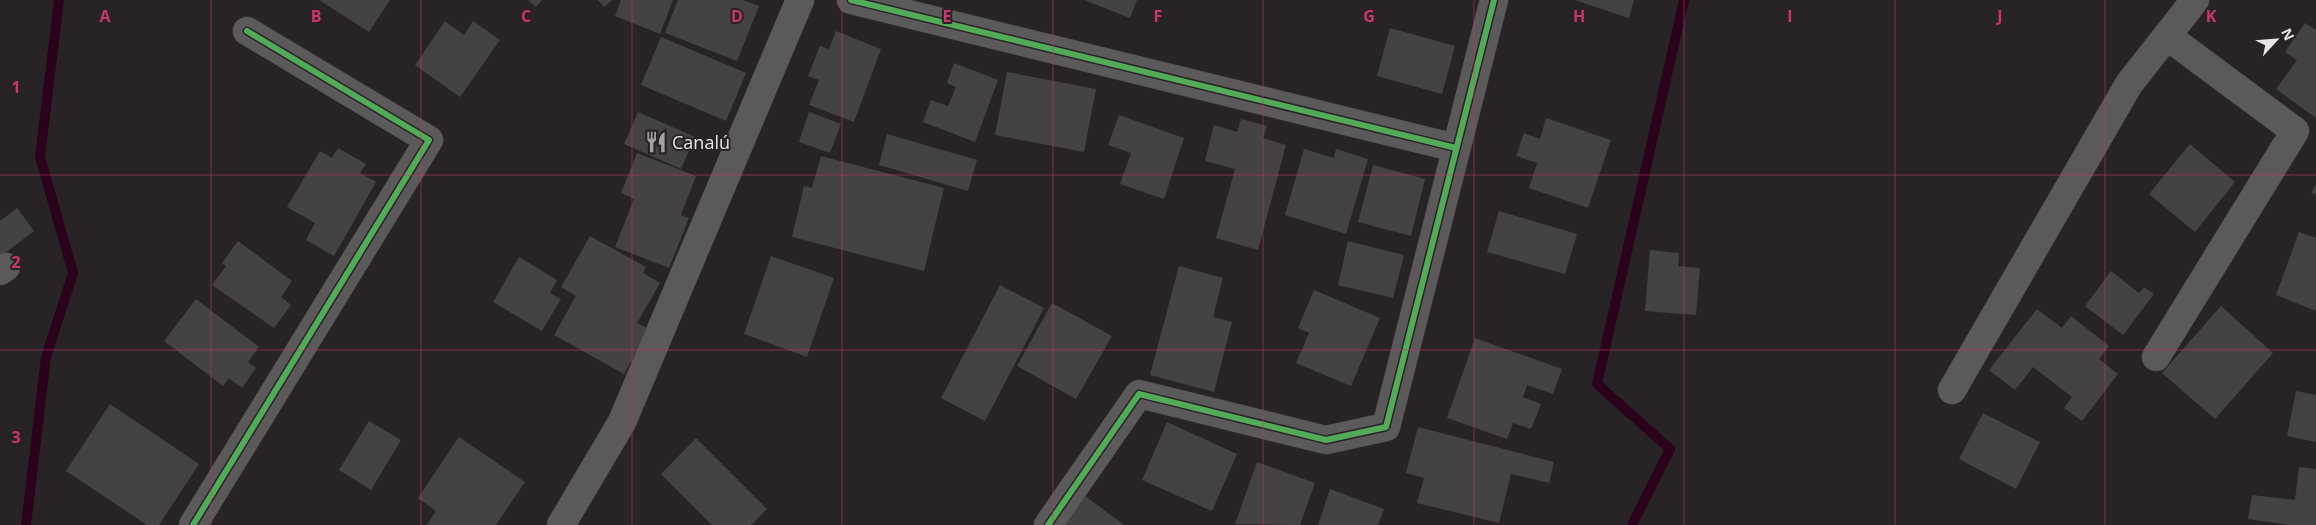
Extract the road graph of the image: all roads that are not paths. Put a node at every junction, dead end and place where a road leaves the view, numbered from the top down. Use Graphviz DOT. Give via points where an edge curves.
graph roads {
  1 [pos="800,0"];
  2 [pos="851,0"];
  3 [pos="1494,0"];
  4 [pos="2196,0"];
  5 [pos="247,31"];
  6 [pos="2167,36"];
  7 [pos="1456,148"];
  8 [pos="2156,357"];
  9 [pos="1952,390"];
  10 [pos="193,525"];
  11 [pos="561,525"];
  12 [pos="1048,525"];
  1 -- 11 [label="street" via="622,422"];
  2 -- 7 [label="street"];
  3 -- 7 [label="street"];
  4 -- 6 [label="street"];
  5 -- 10 [label="street" via="429,140"];
  6 -- 8 [label="street" via="2295,131"];
  6 -- 9 [label="street" via="2129,84"];
  7 -- 12 [label="street" via="1386,427 1326,440 1139,394"];
}
